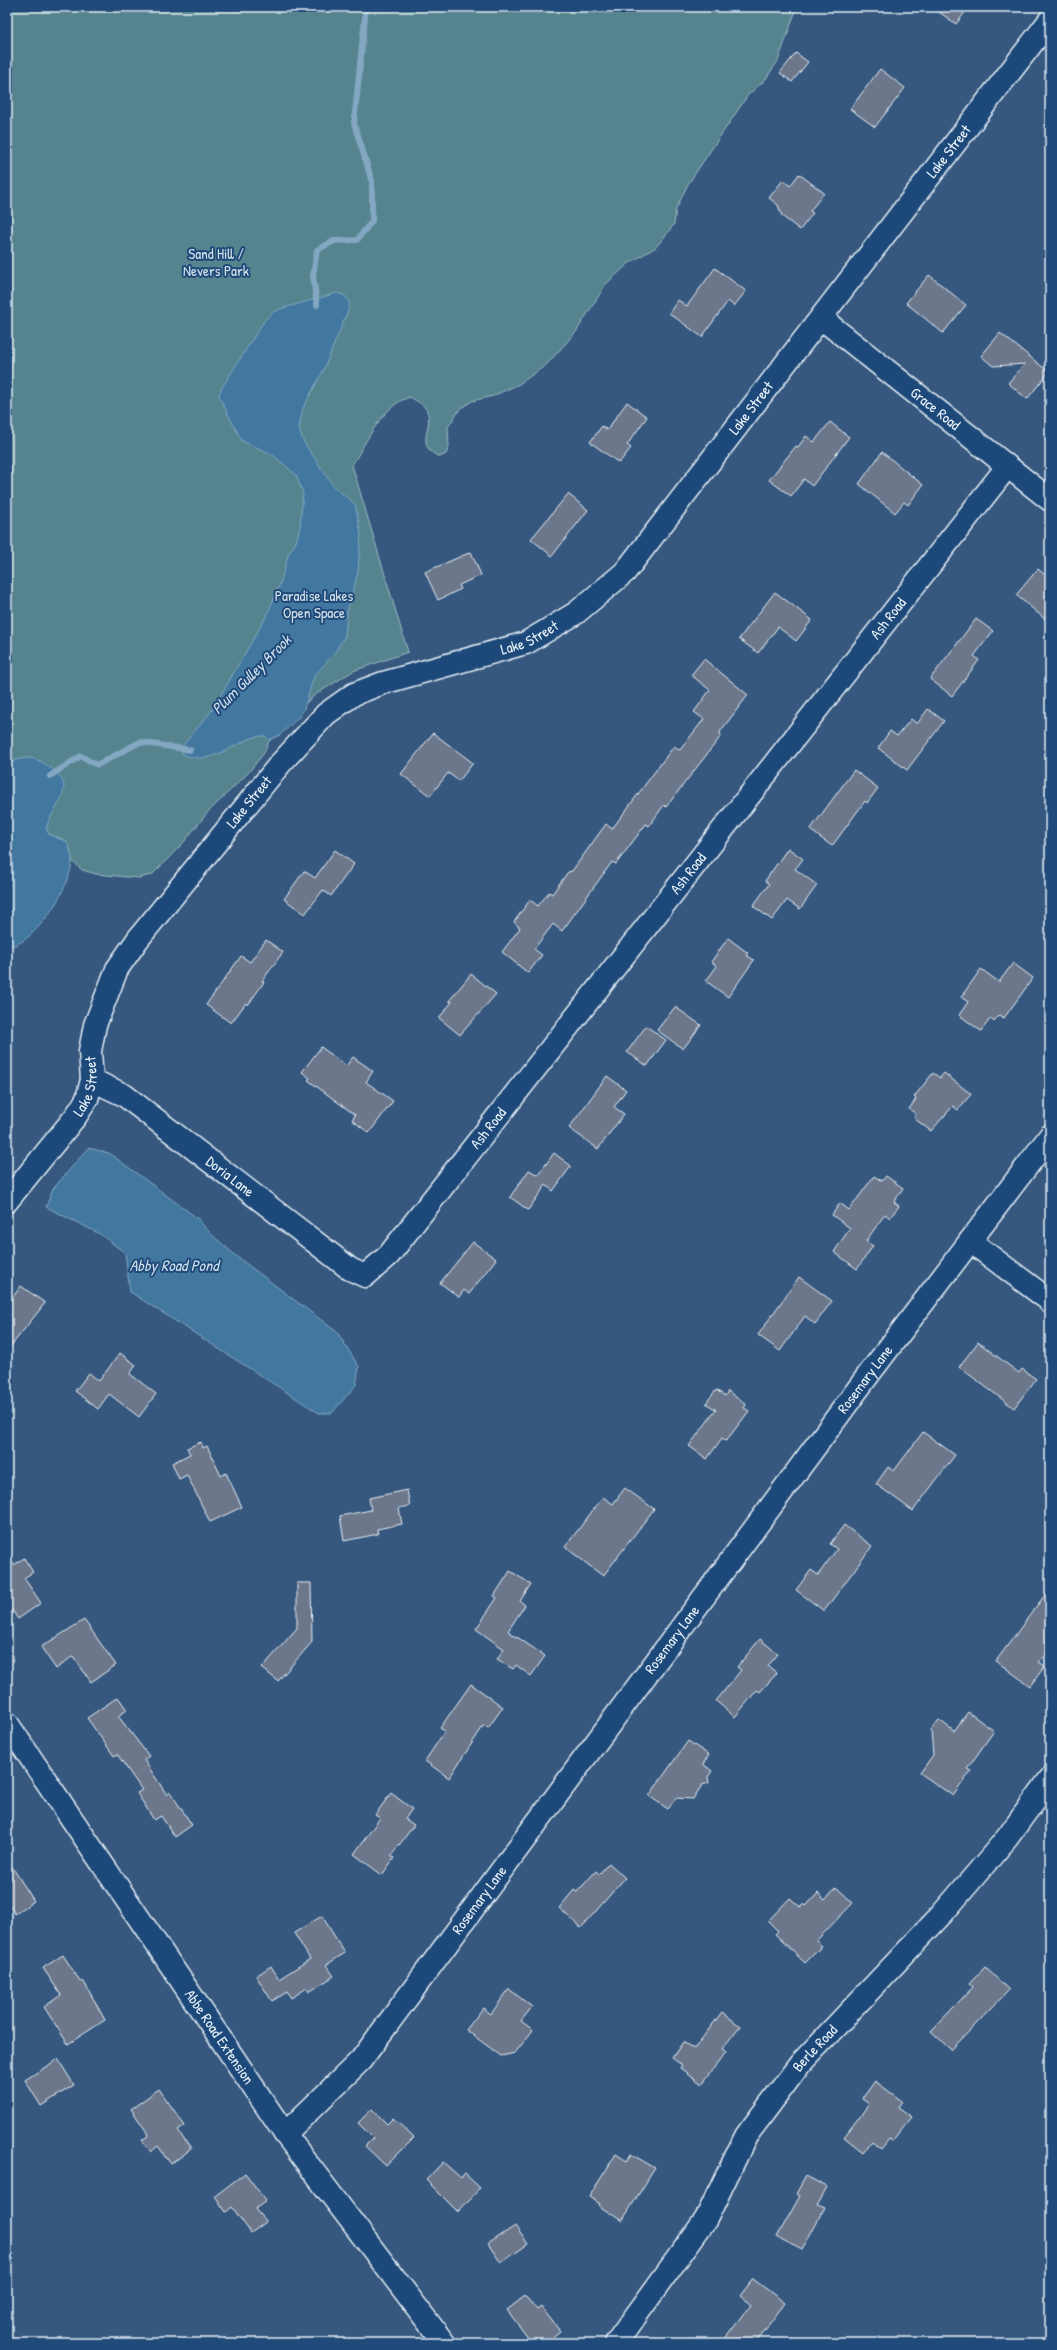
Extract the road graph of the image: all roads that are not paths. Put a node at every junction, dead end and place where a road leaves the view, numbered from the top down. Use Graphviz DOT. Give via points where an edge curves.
graph roads {
  1 [pos="1050,20"];
  2 [pos="821,318"];
  3 [pos="1007,467"];
  4 [pos="1050,500"];
  5 [pos="92,1080"];
  6 [pos="1050,1136"];
  7 [pos="7,1201"];
  8 [pos="970,1241"];
  9 [pos="365,1276"];
  10 [pos="1050,1301"];
  11 [pos="7,1723"];
  12 [pos="1050,1779"];
  13 [pos="285,2134"];
  14 [pos="444,2343"];
  15 [pos="616,2343"];
  1 -- 2 [label="street, Lake Street"];
  2 -- 3 [label="street, Grace Road"];
  2 -- 5 [label="street, Lake Street" via="625,572 576,613 526,643 383,682 354,694 326,714 280,764 138,939 117,969 95,1025 90,1050"];
  3 -- 4 [label="street, Grace Road"];
  3 -- 9 [label="street, Ash Road" via="394,1248"];
  5 -- 7 [label="street, Lake Street" via="87,1099 76,1116"];
  5 -- 9 [label="street, Doria Lane" via="124,1096 350,1269"];
  6 -- 8 [label="street, Rosemary Lane"];
  8 -- 10 [label="street"];
  8 -- 13 [label="street, Rosemary Lane" via="361,2060"];
  11 -- 13 [label="street, Abbe Road Extension"];
  12 -- 15 [label="street, Berle Road" via="1007,1838 942,1914 800,2064 746,2136 706,2219"];
  13 -- 14 [label="street, Abbe Road Extension"];
}
